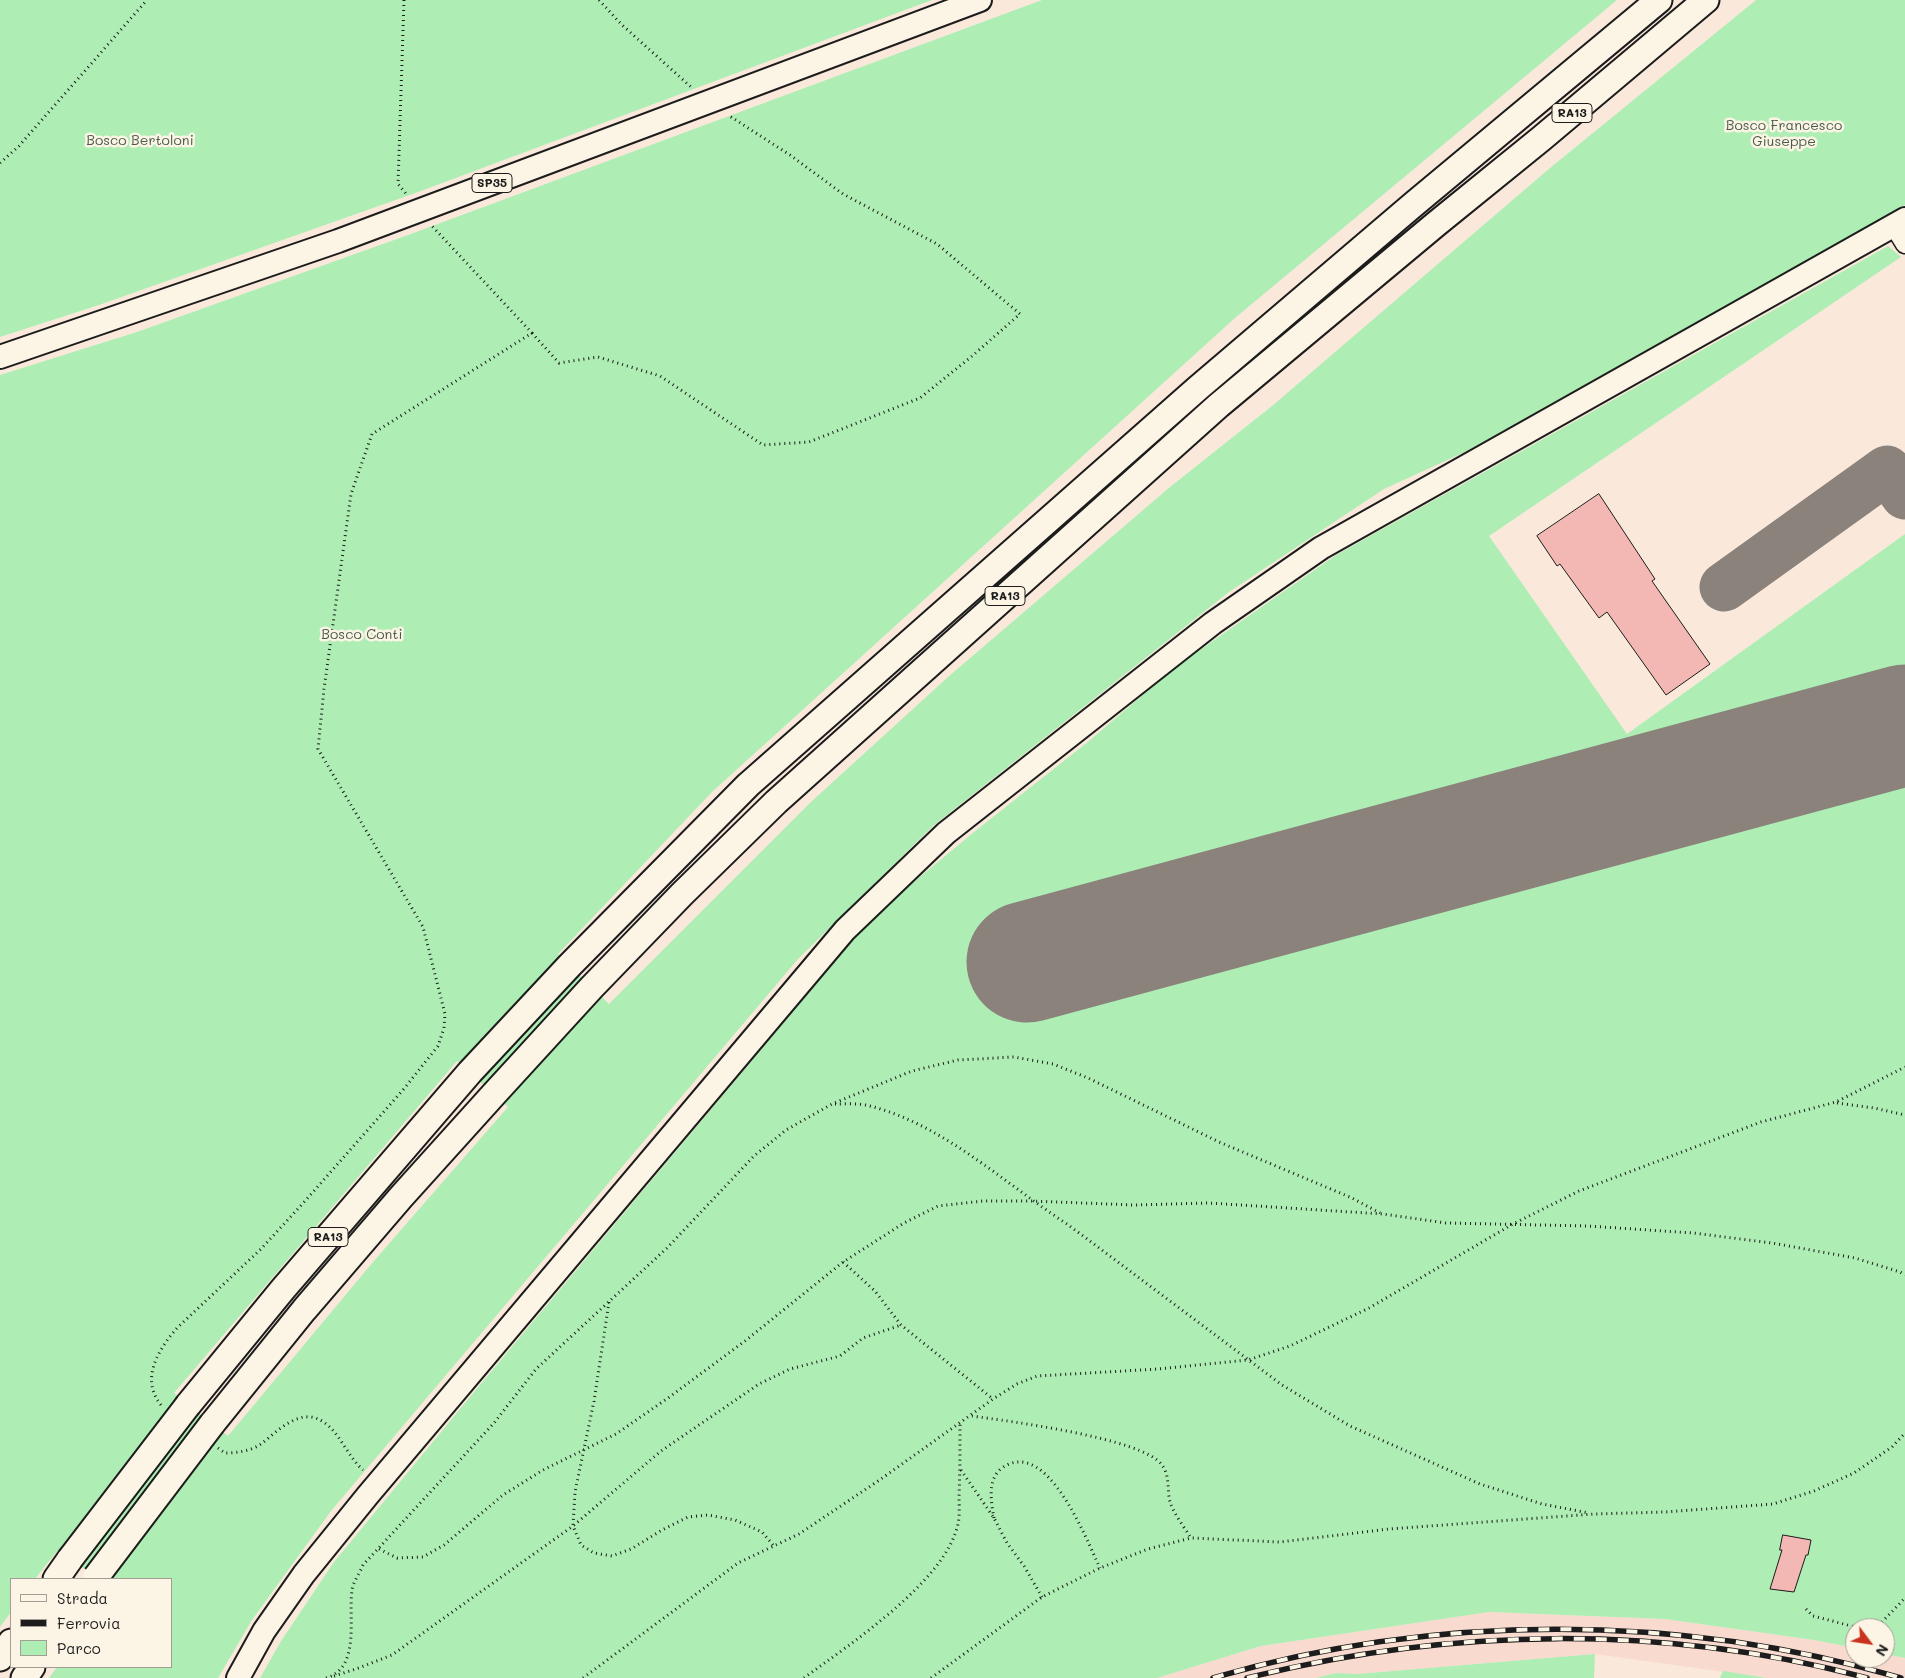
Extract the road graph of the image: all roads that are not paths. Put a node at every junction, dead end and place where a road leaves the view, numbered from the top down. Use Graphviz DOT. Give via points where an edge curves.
graph roads {
  1 [pos="980,0"];
  2 [pos="1659,0"];
  3 [pos="1706,0"];
  4 [pos="1725,0"];
  5 [pos="1542,138"];
  6 [pos="1901,230"];
  7 [pos="0,357"];
  8 [pos="57,1578"];
  9 [pos="95,1578"];
  10 [pos="10,1643"];
  11 [pos="0,1658"];
  12 [pos="238,1678"];
  1 -- 7 [label="main road, SP35" via="338,242"];
  2 -- 8 [label="highway, RA13, bridge" via="1198,388 748,785 470,1072 283,1289 176,1407"];
  3 -- 5 [label="highway, RA13"];
  4 -- 5 [label="highway"];
  5 -- 9 [label="highway, RA13, bridge" via="1219,405 776,802 682,894 494,1094 304,1310"];
  6 -- 12 [label="main road" via="1321,548 1213,623 946,833 845,930 379,1482 304,1574 264,1632"];
  10 -- 11 [label="highway"];
}
